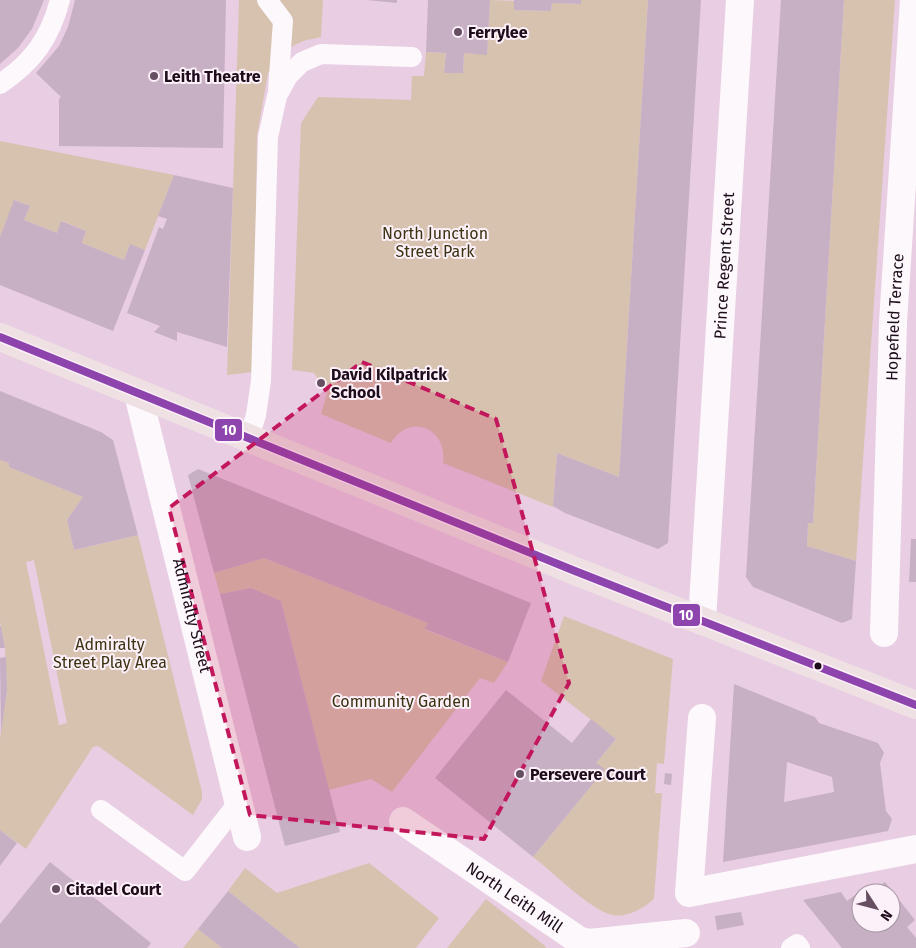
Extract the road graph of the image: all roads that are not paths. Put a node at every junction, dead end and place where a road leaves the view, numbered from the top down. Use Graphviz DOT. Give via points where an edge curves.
graph roads {
  1 [pos="60,0"];
  2 [pos="267,0"];
  3 [pos="740,0"];
  4 [pos="914,0"];
  5 [pos="412,57"];
  6 [pos="0,84"];
  7 [pos="278,96"];
  8 [pos="904,319"];
  9 [pos="0,337"];
  10 [pos="138,394"];
  11 [pos="249,437"];
  12 [pos="702,621"];
  13 [pos="884,633"];
  14 [pos="916,705"];
  15 [pos="702,718"];
  16 [pos="238,803"];
  17 [pos="101,810"];
  18 [pos="403,821"];
  19 [pos="247,837"];
  20 [pos="916,849"];
  21 [pos="689,893"];
  22 [pos="686,940"];
  23 [pos="791,948"];
  24 [pos="800,948"];
  1 -- 6 [label="lane" via="45,41 29,61"];
  2 -- 7 [label="lane" via="283,21"];
  3 -- 12 [label="street, Prince Regent Street"];
  4 -- 8 [label="street, Hopefield Terrace"];
  5 -- 7 [label="lane" via="321,54 302,62 288,76"];
  7 -- 11 [label="lane" via="268,137 261,380"];
  8 -- 13 [label="street, Hopefield Terrace"];
  9 -- 10 [label="main road"];
  10 -- 11 [label="main road"];
  10 -- 16 [label="street, Admiralty Street"];
  11 -- 12 [label="main road"];
  12 -- 14 [label="main road"];
  15 -- 21 [label="street, North Leith Mill"];
  16 -- 17 [label="lane" via="185,871"];
  16 -- 19 [label="street, Admiralty Street"];
  18 -- 22 [label="street, North Leith Mill" via="580,941"];
  20 -- 21 [label="street"];
  21 -- 22 [label="street, North Leith Mill"];
  23 -- 24 [label="lane" via="797,944"];
}
